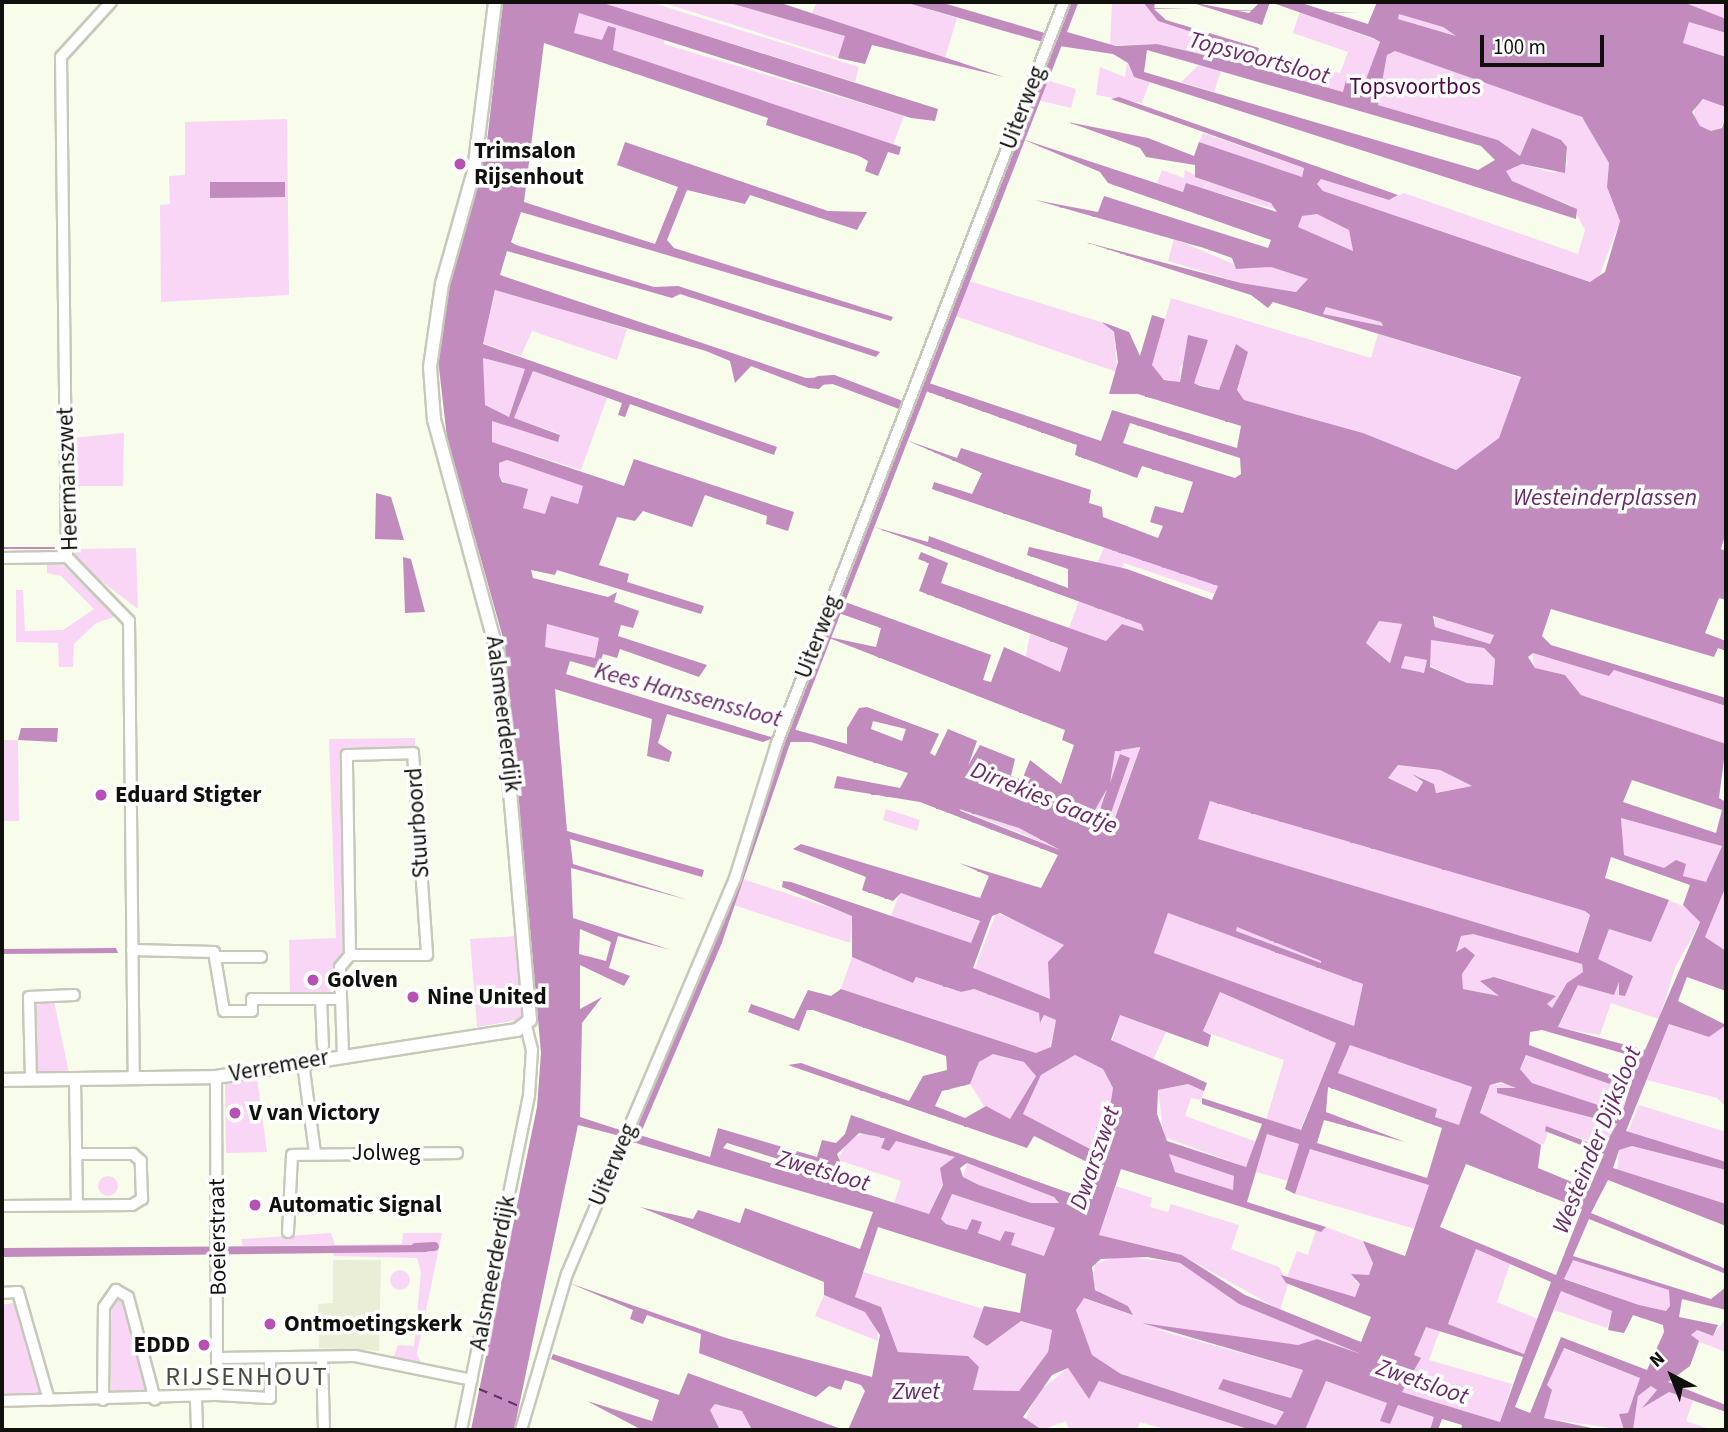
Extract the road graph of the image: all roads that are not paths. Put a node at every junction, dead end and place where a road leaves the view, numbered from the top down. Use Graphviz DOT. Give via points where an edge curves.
graph roads {
  1 [pos="111,2"];
  2 [pos="495,2"];
  3 [pos="1064,2"];
  4 [pos="67,557"];
  5 [pos="2,558"];
  6 [pos="132,950"];
  7 [pos="350,956"];
  8 [pos="216,957"];
  9 [pos="261,957"];
  10 [pos="74,995"];
  11 [pos="321,999"];
  12 [pos="340,999"];
  13 [pos="526,1026"];
  14 [pos="323,1046"];
  15 [pos="343,1055"];
  16 [pos="303,1063"];
  17 [pos="216,1077"];
  18 [pos="134,1079"];
  19 [pos="2,1080"];
  20 [pos="31,1080"];
  21 [pos="75,1080"];
  22 [pos="315,1153"];
  23 [pos="457,1153"];
  24 [pos="76,1154"];
  25 [pos="77,1205"];
  26 [pos="2,1206"];
  27 [pos="288,1232"];
  28 [pos="2,1293"];
  29 [pos="270,1357"];
  30 [pos="322,1357"];
  31 [pos="220,1358"];
  32 [pos="472,1380"];
  33 [pos="217,1395"];
  34 [pos="103,1400"];
  35 [pos="155,1400"];
  36 [pos="196,1400"];
  37 [pos="2,1401"];
  38 [pos="49,1401"];
  39 [pos="197,1430"];
  40 [pos="324,1430"];
  41 [pos="461,1430"];
  42 [pos="521,1430"];
  1 -- 4 [label="street, Heermanszwet" via="61,57"];
  2 -- 13 [label="street, Aalsmeerderdijk" via="474,171 442,284 430,366 434,420 498,655 513,789"];
  3 -- 42 [label="street, Uiterweg" via="778,740 735,878 553,1312"];
  4 -- 5 [label="street"];
  4 -- 6 [label="street, Heermanszwet" via="128,621"];
  6 -- 8 [label="street" via="208,951"];
  6 -- 18 [label="street, Heermanszwet"];
  7 -- 7 [label="street, Stuurboord" via="347,755 413,753 428,955"];
  7 -- 12 [label="street, Stuurboord" via="340,967"];
  8 -- 9 [label="street"];
  8 -- 11 [label="street" via="224,1011 252,1011 252,999"];
  10 -- 20 [label="street" via="29,997"];
  11 -- 12 [label="street"];
  11 -- 14 [label="street"];
  12 -- 15 [label="street, Stuurboord"];
  13 -- 15 [label="street, Verremeer"];
  13 -- 32 [label="street, Aalsmeerderdijk" via="532,1050 529,1095"];
  15 -- 16 [label="street, Verremeer"];
  16 -- 17 [label="street, Verremeer"];
  16 -- 22 [label="street"];
  17 -- 18 [label="street, Verremeer"];
  17 -- 31 [label="street, Boeierstraat"];
  18 -- 21 [label="street, Verremeer"];
  19 -- 20 [label="street, Verremeer"];
  20 -- 21 [label="street, Verremeer"];
  21 -- 24 [label="street"];
  22 -- 23 [label="street, Jolweg"];
  22 -- 27 [label="street, Jolweg" via="289,1158"];
  24 -- 25 [label="street"];
  24 -- 25 [label="street" via="133,1154 141,1161 142,1199 132,1205"];
  25 -- 26 [label="street"];
  28 -- 38 [label="street" via="18,1292"];
  29 -- 30 [label="street"];
  29 -- 31 [label="street"];
  29 -- 33 [label="street" via="270,1398"];
  30 -- 32 [label="street" via="366,1358"];
  30 -- 40 [label="street"];
  31 -- 33 [label="street, Boeierstraat"];
  32 -- 41 [label="street, Aalsmeerderdijk"];
  33 -- 36 [label="street"];
  34 -- 35 [label="street"];
  34 -- 35 [label="street" via="104,1307 116,1290 128,1297"];
  34 -- 38 [label="street"];
  35 -- 36 [label="street"];
  36 -- 39 [label="street"];
  37 -- 38 [label="street"];
}
